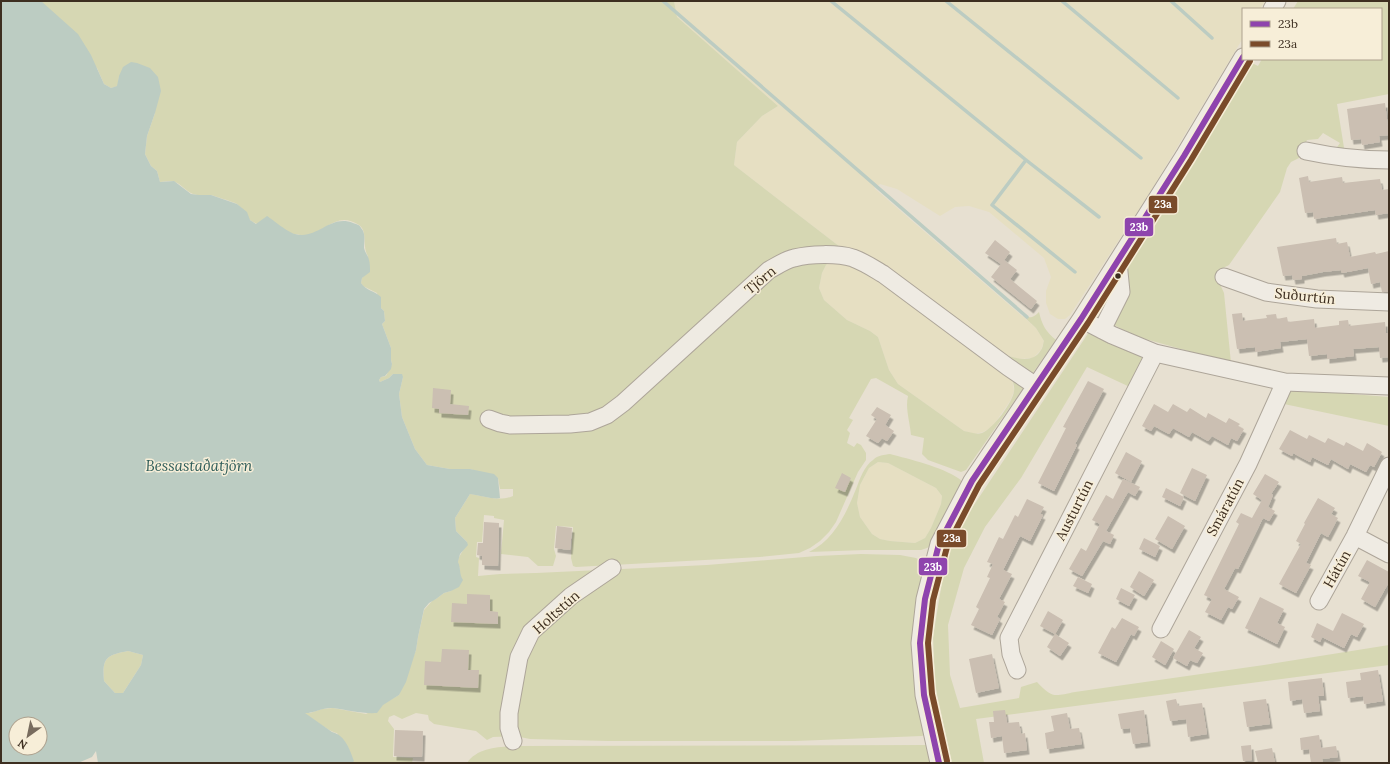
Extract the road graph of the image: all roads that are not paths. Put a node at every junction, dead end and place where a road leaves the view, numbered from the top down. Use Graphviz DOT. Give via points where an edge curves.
graph roads {
  1 [pos="1242,59"];
  2 [pos="1306,151"];
  3 [pos="1389,160"];
  4 [pos="1118,262"];
  5 [pos="1224,277"];
  6 [pos="1389,302"];
  7 [pos="1082,319"];
  8 [pos="1102,330"];
  9 [pos="1155,353"];
  10 [pos="1285,382"];
  11 [pos="1036,386"];
  12 [pos="1389,386"];
  13 [pos="489,419"];
  14 [pos="1389,466"];
  15 [pos="1355,536"];
  16 [pos="1389,554"];
  17 [pos="612,568"];
  18 [pos="1319,601"];
  19 [pos="1161,629"];
  20 [pos="1017,670"];
  21 [pos="513,741"];
  22 [pos="939,763"];
  1 -- 4 [label="street"];
  2 -- 3 [label="street" via="1336,158"];
  4 -- 7 [label="street"];
  4 -- 8 [label="street" via="1121,292"];
  5 -- 6 [label="street, Suðurtún" via="1266,292"];
  7 -- 8 [label="street"];
  7 -- 11 [label="street"];
  8 -- 9 [label="street"];
  9 -- 10 [label="street"];
  9 -- 20 [label="street, Austurtún" via="1009,638 1010,654"];
  10 -- 12 [label="street"];
  10 -- 19 [label="street, Smáratún" via="1248,464"];
  11 -- 13 [label="street, Tjörn" via="866,264 851,258 811,255 793,258 769,270 607,415 590,422 563,424 510,425"];
  11 -- 22 [label="street" via="972,481 939,544 934,560 925,599 920,642 924,695"];
  14 -- 15 [label="street, Hátún"];
  15 -- 16 [label="street, Hátún"];
  15 -- 18 [label="street, Hátún"];
  17 -- 21 [label="street, Holtstún" via="571,596 531,632 519,658 509,713 509,728"];
}
